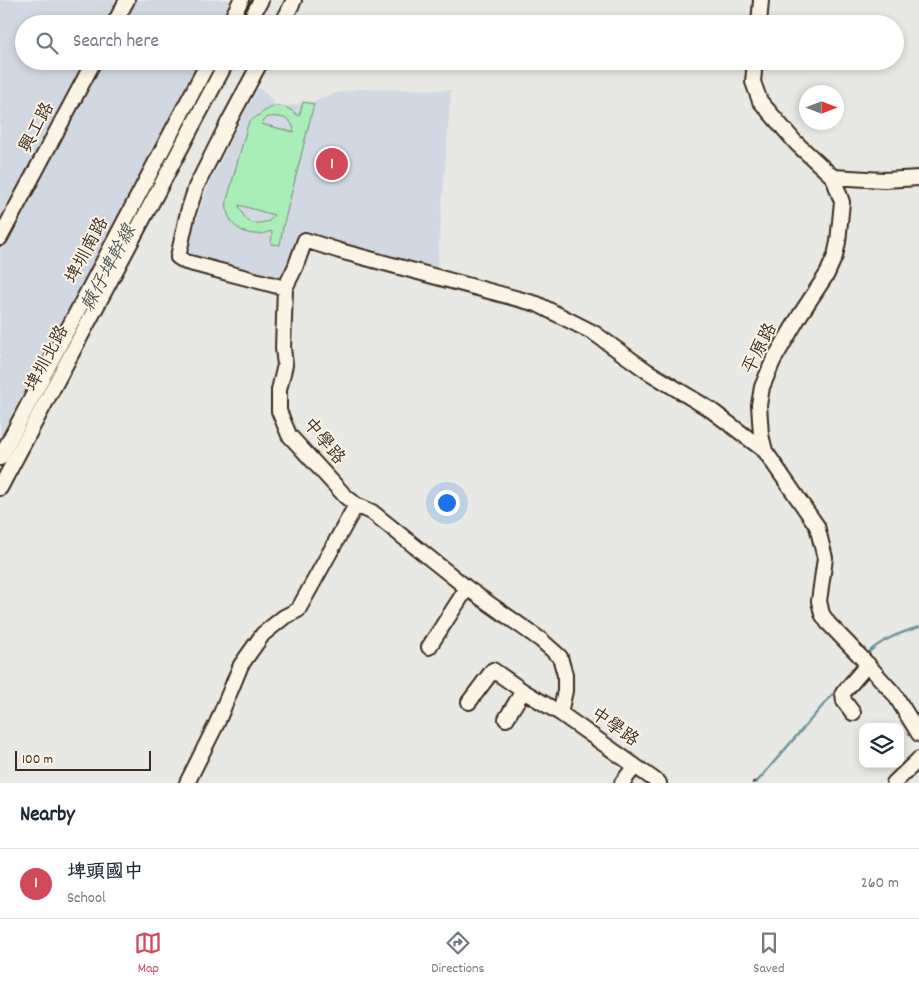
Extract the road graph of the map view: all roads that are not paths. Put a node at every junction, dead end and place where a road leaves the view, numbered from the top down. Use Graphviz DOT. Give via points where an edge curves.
graph roads {
  1 [pos="127,0"];
  2 [pos="241,0"];
  3 [pos="261,0"];
  4 [pos="294,0"];
  5 [pos="761,0"];
  6 [pos="119,15"];
  7 [pos="234,15"];
  8 [pos="253,15"];
  9 [pos="286,15"];
  10 [pos="760,15"];
  11 [pos="89,70"];
  12 [pos="204,70"];
  13 [pos="223,70"];
  14 [pos="256,70"];
  15 [pos="754,70"];
  16 [pos="834,177"];
  17 [pos="919,178"];
  18 [pos="0,238"];
  19 [pos="285,288"];
  20 [pos="765,451"];
  21 [pos="0,458"];
  22 [pos="0,488"];
  23 [pos="356,505"];
  24 [pos="467,588"];
  25 [pos="429,647"];
  26 [pos="868,664"];
  27 [pos="523,691"];
  28 [pos="469,702"];
  29 [pos="560,713"];
  30 [pos="852,713"];
  31 [pos="506,719"];
  32 [pos="919,734"];
  33 [pos="919,759"];
  34 [pos="635,766"];
  35 [pos="187,783"];
  36 [pos="622,783"];
  37 [pos="659,783"];
  38 [pos="894,783"];
  1 -- 6 [label="street"];
  2 -- 7 [label="street"];
  3 -- 8 [label="street"];
  4 -- 9 [label="street"];
  5 -- 10 [label="street"];
  11 -- 18 [label="street, 興工路"];
  12 -- 21 [label="street, 埤圳南路"];
  13 -- 22 [label="street, 埤圳北路"];
  14 -- 19 [label="street" via="196,187 178,257 186,262"];
  15 -- 16 [label="street" via="753,82 760,101 796,143"];
  16 -- 17 [label="street"];
  16 -- 20 [label="street, 平原路" via="842,202 835,256 762,387 759,405"];
  19 -- 20 [label="street" via="305,240 537,304 594,332 647,371 711,410"];
  19 -- 23 [label="street, 中學路" via="285,365 279,390 279,411 289,435"];
  20 -- 26 [label="street, 平原路" via="817,526 826,558 819,600 822,614"];
  23 -- 24 [label="street, 中學路" via="372,512"];
  23 -- 35 [label="street" via="298,610 263,634 240,665 217,723"];
  24 -- 25 [label="street"];
  24 -- 29 [label="street, 中學路" via="560,657 565,691"];
  26 -- 30 [label="street" via="843,692"];
  26 -- 32 [label="street, 平原路" via="895,695"];
  27 -- 28 [label="street" via="493,670"];
  27 -- 29 [label="street"];
  27 -- 31 [label="street"];
  29 -- 34 [label="street, 中學路"];
  33 -- 38 [label="street"];
  34 -- 36 [label="street"];
  34 -- 37 [label="street, 中學路"];
}
